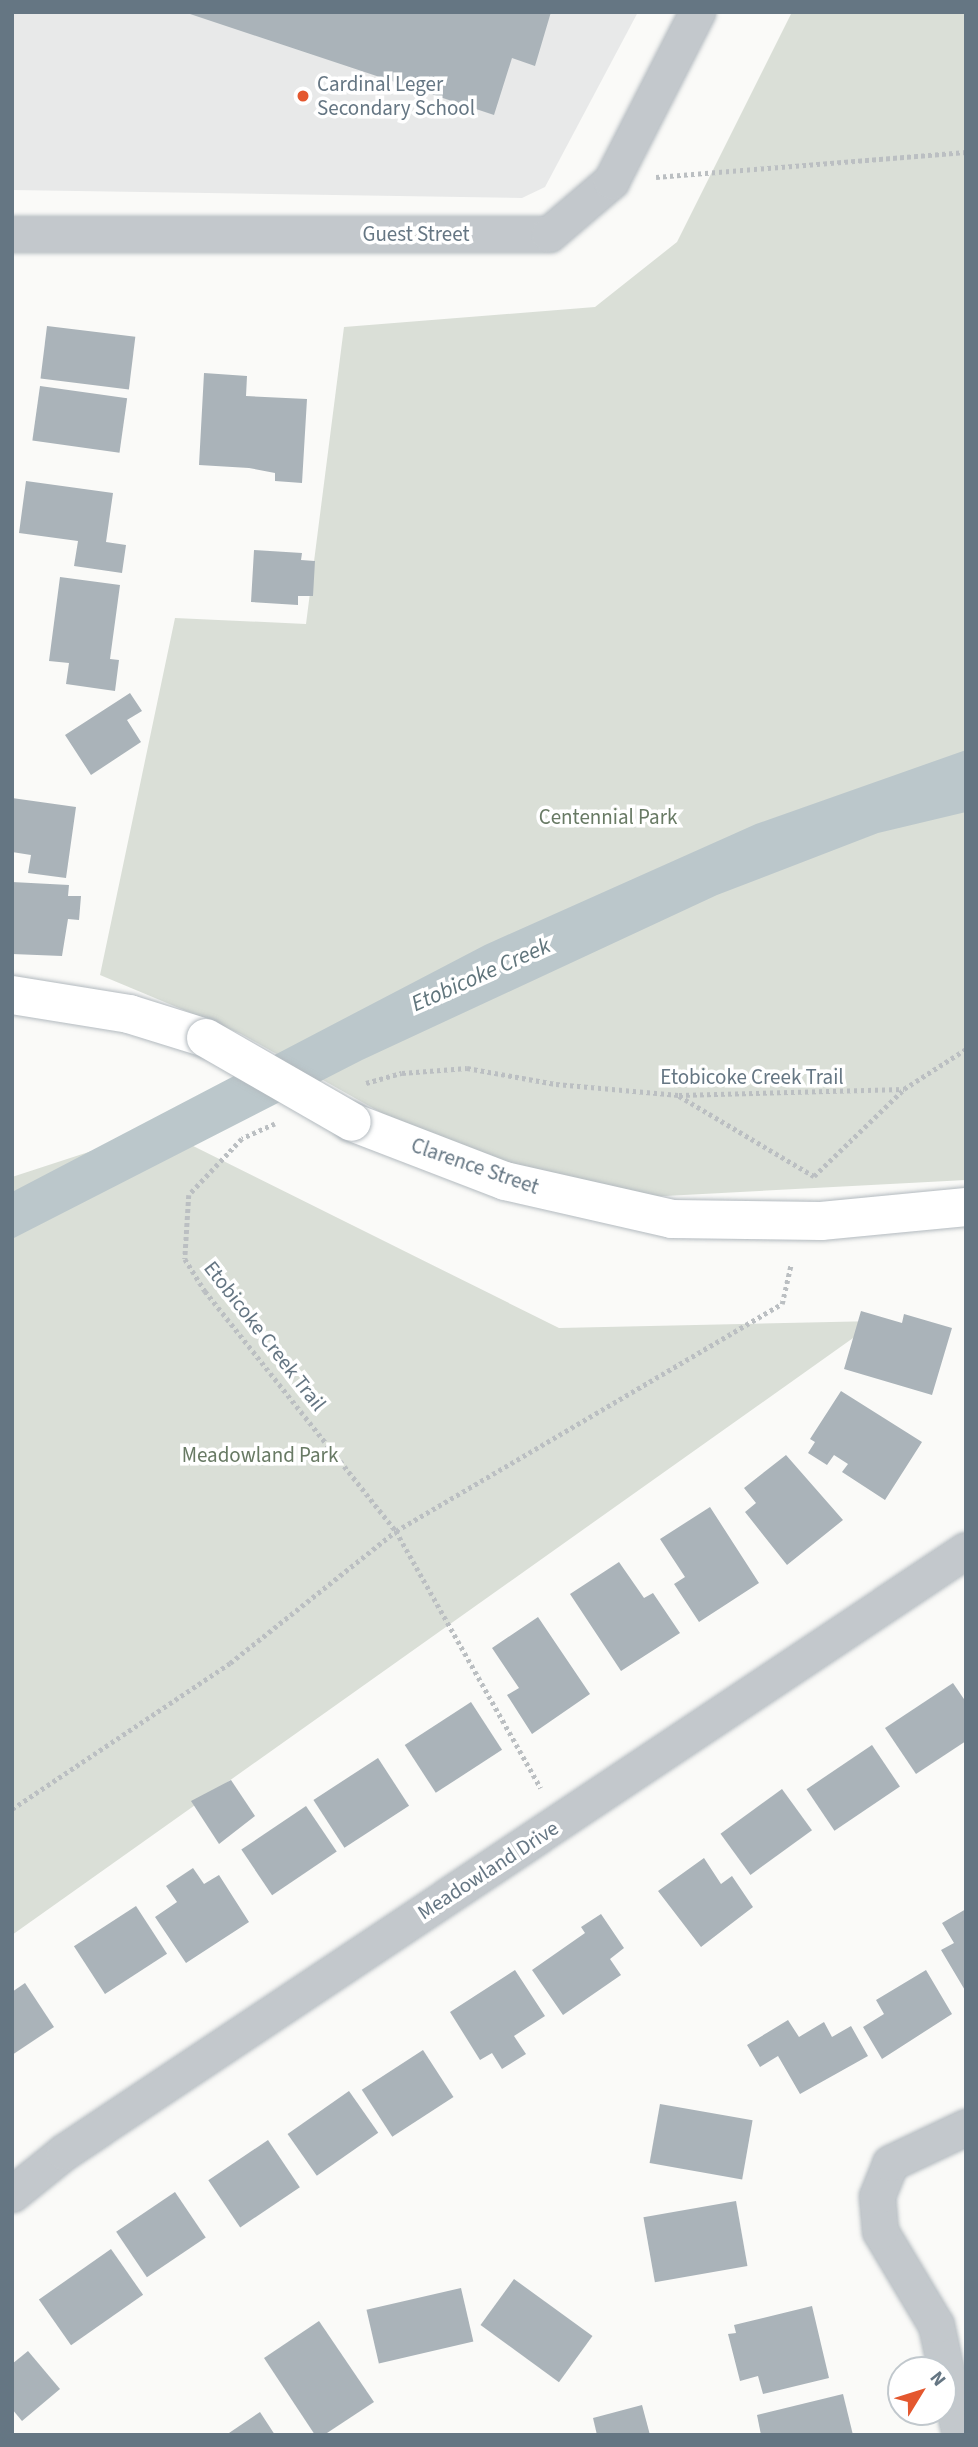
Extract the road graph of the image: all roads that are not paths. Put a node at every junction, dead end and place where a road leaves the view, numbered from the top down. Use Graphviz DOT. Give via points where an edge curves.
graph roads {
  1 [pos="697,12"];
  2 [pos="12,234"];
  3 [pos="12,995"];
  4 [pos="966,1207"];
  5 [pos="966,1550"];
  6 [pos="966,2127"];
  7 [pos="12,2194"];
  8 [pos="960,2435"];
  1 -- 2 [label="street, Guest Street" via="611,181 549,234"];
  3 -- 4 [label="street, Clarence Street, bridge" via="129,1014 206,1038 352,1122 505,1181 672,1219 821,1221"];
  5 -- 7 [label="street, Meadowland Drive" via="64,2152"];
  6 -- 8 [label="street" via="890,2163 877,2196 880,2231 936,2325"];
}
